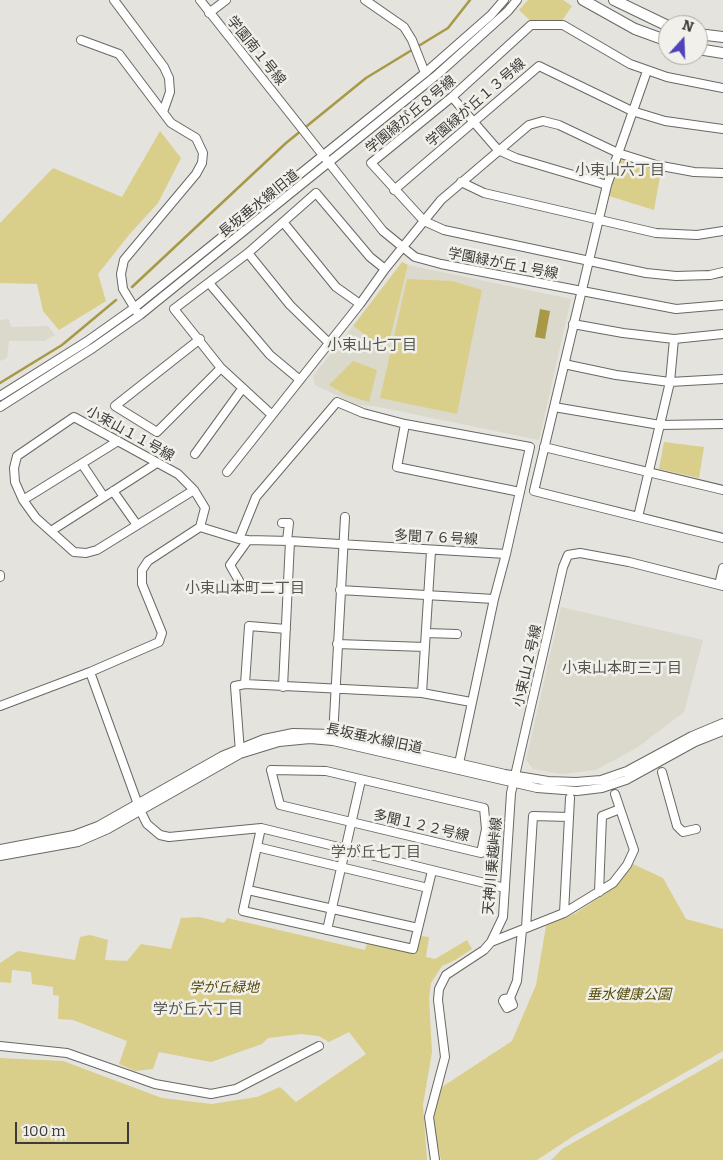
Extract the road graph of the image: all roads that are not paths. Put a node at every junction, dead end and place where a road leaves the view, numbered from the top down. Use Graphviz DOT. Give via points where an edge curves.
graph roads {
  1 [pos="114,0"];
  2 [pos="200,0"];
  3 [pos="226,0"];
  4 [pos="366,0"];
  5 [pos="504,0"];
  6 [pos="517,0"];
  7 [pos="584,0"];
  8 [pos="614,0"];
  9 [pos="209,13"];
  10 [pos="658,21"];
  11 [pos="708,35"];
  12 [pos="658,37"];
  13 [pos="723,37"];
  14 [pos="81,40"];
  15 [pos="708,51"];
  16 [pos="723,53"];
  17 [pos="647,71"];
  18 [pos="424,73"];
  19 [pos="723,88"];
  20 [pos="452,97"];
  21 [pos="632,111"];
  22 [pos="163,112"];
  23 [pos="474,123"];
  24 [pos="723,129"];
  25 [pos="314,144"];
  26 [pos="498,150"];
  27 [pos="618,153"];
  28 [pos="324,156"];
  29 [pos="330,163"];
  30 [pos="723,173"];
  31 [pos="461,182"];
  32 [pos="606,185"];
  33 [pos="394,190"];
  34 [pos="598,220"];
  35 [pos="424,221"];
  36 [pos="283,222"];
  37 [pos="723,231"];
  38 [pos="402,247"];
  39 [pos="248,253"];
  40 [pos="588,260"];
  41 [pos="385,268"];
  42 [pos="723,272"];
  43 [pos="209,282"];
  44 [pos="581,292"];
  45 [pos="360,304"];
  46 [pos="723,305"];
  47 [pos="134,308"];
  48 [pos="140,315"];
  49 [pos="574,324"];
  50 [pos="723,334"];
  51 [pos="200,339"];
  52 [pos="674,339"];
  53 [pos="329,343"];
  54 [pos="564,364"];
  55 [pos="221,368"];
  56 [pos="723,379"];
  57 [pos="300,380"];
  58 [pos="670,382"];
  59 [pos="242,389"];
  60 [pos="0,396"];
  61 [pos="0,407"];
  62 [pos="554,407"];
  63 [pos="272,415"];
  64 [pos="405,424"];
  65 [pos="723,424"];
  66 [pos="660,425"];
  67 [pos="118,441"];
  68 [pos="544,448"];
  69 [pos="195,454"];
  70 [pos="156,463"];
  71 [pos="82,464"];
  72 [pos="227,472"];
  73 [pos="648,473"];
  74 [pos="194,490"];
  75 [pos="723,490"];
  76 [pos="113,491"];
  77 [pos="520,492"];
  78 [pos="104,497"];
  79 [pos="23,500"];
  80 [pos="345,517"];
  81 [pos="638,517"];
  82 [pos="282,523"];
  83 [pos="137,525"];
  84 [pos="200,527"];
  85 [pos="52,531"];
  86 [pos="723,538"];
  87 [pos="244,539"];
  88 [pos="289,541"];
  89 [pos="343,545"];
  90 [pos="431,551"];
  91 [pos="506,554"];
  92 [pos="723,568"];
  93 [pos="721,586"];
  94 [pos="288,588"];
  95 [pos="340,590"];
  96 [pos="428,595"];
  97 [pos="494,599"];
  98 [pos="286,629"];
  99 [pos="426,633"];
  100 [pos="457,634"];
  101 [pos="337,644"];
  102 [pos="425,647"];
  103 [pos="90,672"];
  104 [pos="245,684"];
  105 [pos="282,687"];
  106 [pos="335,690"];
  107 [pos="422,693"];
  108 [pos="471,702"];
  109 [pos="0,706"];
  110 [pos="723,723"];
  111 [pos="723,731"];
  112 [pos="333,737"];
  113 [pos="240,751"];
  114 [pos="458,766"];
  115 [pos="662,772"];
  116 [pos="515,779"];
  117 [pos="362,780"];
  118 [pos="615,794"];
  119 [pos="570,798"];
  120 [pos="140,807"];
  121 [pos="620,809"];
  122 [pos="569,817"];
  123 [pos="352,822"];
  124 [pos="261,828"];
  125 [pos="696,829"];
  126 [pos="257,847"];
  127 [pos="0,849"];
  128 [pos="345,850"];
  129 [pos="0,856"];
  130 [pos="341,867"];
  131 [pos="432,871"];
  132 [pos="428,888"];
  133 [pos="504,888"];
  134 [pos="248,890"];
  135 [pos="599,892"];
  136 [pos="332,909"];
  137 [pos="564,913"];
  138 [pos="418,928"];
  139 [pos="524,929"];
  140 [pos="327,930"];
  141 [pos="491,942"];
  142 [pos="510,998"];
  143 [pos="0,1046"];
  144 [pos="319,1046"];
  145 [pos="435,1160"];
  1 -- 22 [label="street" via="169,78 170,92"];
  2 -- 9 [label="street, 学園南１号線"];
  3 -- 9 [label="street"];
  4 -- 18 [label="street" via="404,27"];
  5 -- 18 [label="street, 長坂垂水線旧道"];
  6 -- 29 [label="street, 長坂垂水線旧道" via="508,12 438,74"];
  7 -- 12 [label="main road" via="635,29"];
  8 -- 10 [label="main road"];
  9 -- 25 [label="street, 学園南１号線"];
  11 -- 13 [label="main road"];
  14 -- 22 [label="street" via="119,54"];
  15 -- 16 [label="main road"];
  17 -- 19 [label="street, 学園緑が丘８号線"];
  17 -- 20 [label="street, 学園緑が丘８号線" via="563,25 531,25"];
  17 -- 21 [label="street"];
  18 -- 28 [label="street, 長坂垂水線旧道"];
  20 -- 23 [label="street"];
  20 -- 33 [label="street, 学園緑が丘８号線" via="371,163"];
  21 -- 23 [label="street, 学園緑が丘１３号線" via="539,66"];
  21 -- 24 [label="street, 学園緑が丘１３号線" via="665,121"];
  21 -- 27 [label="street"];
  22 -- 47 [label="street" via="172,123 196,138 202,152 202,163 124,260 121,274 123,289"];
  23 -- 26 [label="street"];
  23 -- 33 [label="street, 学園緑が丘１３号線"];
  25 -- 28 [label="street, 学園緑が丘１号線"];
  26 -- 27 [label="street" via="529,125 543,121 559,125"];
  26 -- 31 [label="street"];
  26 -- 32 [label="street"];
  27 -- 30 [label="street" via="656,165"];
  27 -- 32 [label="street"];
  28 -- 29 [label="street, 学園緑が丘１号線"];
  28 -- 47 [label="street, 長坂垂水線旧道"];
  29 -- 38 [label="street, 学園緑が丘１号線" via="383,231"];
  29 -- 48 [label="street, 長坂垂水線旧道"];
  31 -- 34 [label="street" via="484,192"];
  31 -- 35 [label="street"];
  32 -- 34 [label="street"];
  33 -- 35 [label="street, 学園緑が丘８号線"];
  34 -- 37 [label="street" via="656,233 697,235"];
  34 -- 40 [label="street"];
  35 -- 38 [label="street"];
  35 -- 40 [label="street, 学園緑が丘８号線" via="444,230"];
  36 -- 39 [label="street"];
  36 -- 41 [label="street" via="316,193 370,257"];
  36 -- 45 [label="street" via="336,287"];
  38 -- 41 [label="street"];
  38 -- 44 [label="street, 学園緑が丘１号線" via="415,257 441,264"];
  39 -- 43 [label="street"];
  39 -- 53 [label="street" via="290,305"];
  40 -- 42 [label="street, 学園緑が丘８号線" via="676,276"];
  40 -- 44 [label="street"];
  41 -- 45 [label="street"];
  43 -- 51 [label="street" via="174,309"];
  43 -- 57 [label="street" via="270,355"];
  44 -- 46 [label="street, 学園緑が丘１号線" via="676,309"];
  44 -- 49 [label="street"];
  45 -- 53 [label="street"];
  47 -- 48 [label="street"];
  47 -- 60 [label="street, 長坂垂水線旧道"];
  48 -- 61 [label="street, 長坂垂水線旧道"];
  49 -- 52 [label="street"];
  49 -- 54 [label="street"];
  50 -- 52 [label="street"];
  51 -- 55 [label="street"];
  51 -- 55 [label="street" via="115,406 156,432"];
  52 -- 58 [label="street"];
  53 -- 57 [label="street"];
  54 -- 58 [label="street"];
  54 -- 62 [label="street"];
  55 -- 59 [label="street"];
  56 -- 58 [label="street"];
  57 -- 63 [label="street"];
  58 -- 66 [label="street"];
  59 -- 63 [label="street"];
  59 -- 69 [label="street"];
  62 -- 66 [label="street"];
  62 -- 68 [label="street"];
  63 -- 72 [label="street" via="239,451"];
  64 -- 77 [label="street" via="397,467"];
  64 -- 77 [label="street" via="530,447"];
  64 -- 87 [label="street" via="337,402 256,497"];
  65 -- 66 [label="street"];
  66 -- 73 [label="street"];
  67 -- 70 [label="street, 小束山１１号線"];
  67 -- 71 [label="street"];
  67 -- 79 [label="street, 小束山１１号線" via="74,417 17,456 15,482"];
  68 -- 73 [label="street"];
  68 -- 81 [label="street" via="534,491"];
  70 -- 74 [label="street, 小束山１１号線" via="178,474"];
  70 -- 76 [label="street"];
  71 -- 78 [label="street"];
  71 -- 79 [label="street"];
  73 -- 75 [label="street"];
  73 -- 81 [label="street"];
  74 -- 83 [label="street, 小束山１１号線"];
  74 -- 84 [label="street, 小束山１１号線" via="205,508"];
  76 -- 78 [label="street"];
  76 -- 83 [label="street"];
  77 -- 91 [label="street"];
  78 -- 85 [label="street"];
  79 -- 85 [label="street, 小束山１１号線" via="36,518"];
  80 -- 89 [label="street"];
  81 -- 86 [label="street"];
  82 -- 88 [label="street" via="289,523"];
  83 -- 85 [label="street, 小束山１１号線" via="97,550 86,553 74,552"];
  84 -- 87 [label="street, 多聞７６号線"];
  84 -- 103 [label="street" via="148,561 142,570 142,584 162,633 159,642"];
  87 -- 88 [label="street, 多聞７６号線"];
  87 -- 94 [label="street" via="230,566 242,586"];
  88 -- 89 [label="street, 多聞７６号線"];
  88 -- 94 [label="street"];
  89 -- 90 [label="street, 多聞７６号線"];
  89 -- 95 [label="street"];
  90 -- 91 [label="street, 多聞７６号線"];
  90 -- 96 [label="street"];
  91 -- 97 [label="street"];
  92 -- 93 [label="street"];
  93 -- 116 [label="street, 小束山２号線" via="629,562 580,552 568,554"];
  94 -- 98 [label="street"];
  95 -- 96 [label="street"];
  95 -- 101 [label="street"];
  96 -- 97 [label="street"];
  96 -- 99 [label="street"];
  97 -- 108 [label="street"];
  98 -- 104 [label="street" via="249,626"];
  98 -- 105 [label="street"];
  99 -- 100 [label="street"];
  99 -- 102 [label="street"];
  101 -- 102 [label="street"];
  101 -- 106 [label="street"];
  102 -- 107 [label="street"];
  103 -- 109 [label="street"];
  103 -- 120 [label="street"];
  104 -- 105 [label="street"];
  104 -- 113 [label="street" via="235,686"];
  105 -- 106 [label="street"];
  106 -- 107 [label="street"];
  106 -- 112 [label="street"];
  107 -- 108 [label="street"];
  108 -- 114 [label="street"];
  110 -- 116 [label="street, 長坂垂水線旧道" via="609,778 562,782"];
  111 -- 116 [label="street, 長坂垂水線旧道" via="695,742 626,780 602,788 565,791"];
  112 -- 113 [label="street, 長坂垂水線旧道" via="293,734 264,739"];
  112 -- 114 [label="street, 長坂垂水線旧道"];
  113 -- 120 [label="street, 長坂垂水線旧道"];
  114 -- 116 [label="street, 長坂垂水線旧道"];
  115 -- 125 [label="street" via="677,826 682,832"];
  116 -- 133 [label="street, 天神川乗越峠線"];
  117 -- 123 [label="street"];
  117 -- 123 [label="street, 多聞１２２号線" via="326,771 271,770 280,805"];
  117 -- 123 [label="street, 多聞１２２号線" via="484,808 486,829 481,853"];
  118 -- 121 [label="street"];
  119 -- 122 [label="street"];
  120 -- 124 [label="street" via="147,824 169,837"];
  120 -- 127 [label="street, 長坂垂水線旧道" via="74,836"];
  120 -- 129 [label="street, 長坂垂水線旧道" via="108,829 78,842"];
  121 -- 135 [label="street" via="602,816"];
  121 -- 135 [label="street" via="634,850 613,883"];
  122 -- 137 [label="street"];
  122 -- 139 [label="street" via="532,816"];
  123 -- 128 [label="street"];
  124 -- 126 [label="street"];
  124 -- 128 [label="street"];
  126 -- 130 [label="street"];
  126 -- 134 [label="street"];
  128 -- 130 [label="street"];
  128 -- 131 [label="street"];
  130 -- 132 [label="street"];
  130 -- 136 [label="street"];
  131 -- 132 [label="street"];
  131 -- 133 [label="street"];
  132 -- 138 [label="street"];
  133 -- 141 [label="street, 天神川乗越峠線" via="503,917"];
  134 -- 136 [label="street"];
  134 -- 140 [label="street" via="243,911"];
  135 -- 137 [label="street"];
  136 -- 138 [label="street"];
  136 -- 140 [label="street"];
  137 -- 139 [label="street"];
  138 -- 140 [label="street" via="413,949"];
  139 -- 141 [label="street"];
  139 -- 142 [label="street" via="517,981"];
  141 -- 145 [label="street, 天神川乗越峠線" via="450,972 441,984 438,1000 445,1057 429,1117"];
  143 -- 144 [label="street" via="67,1052 155,1084 212,1094 236,1089"];
}
